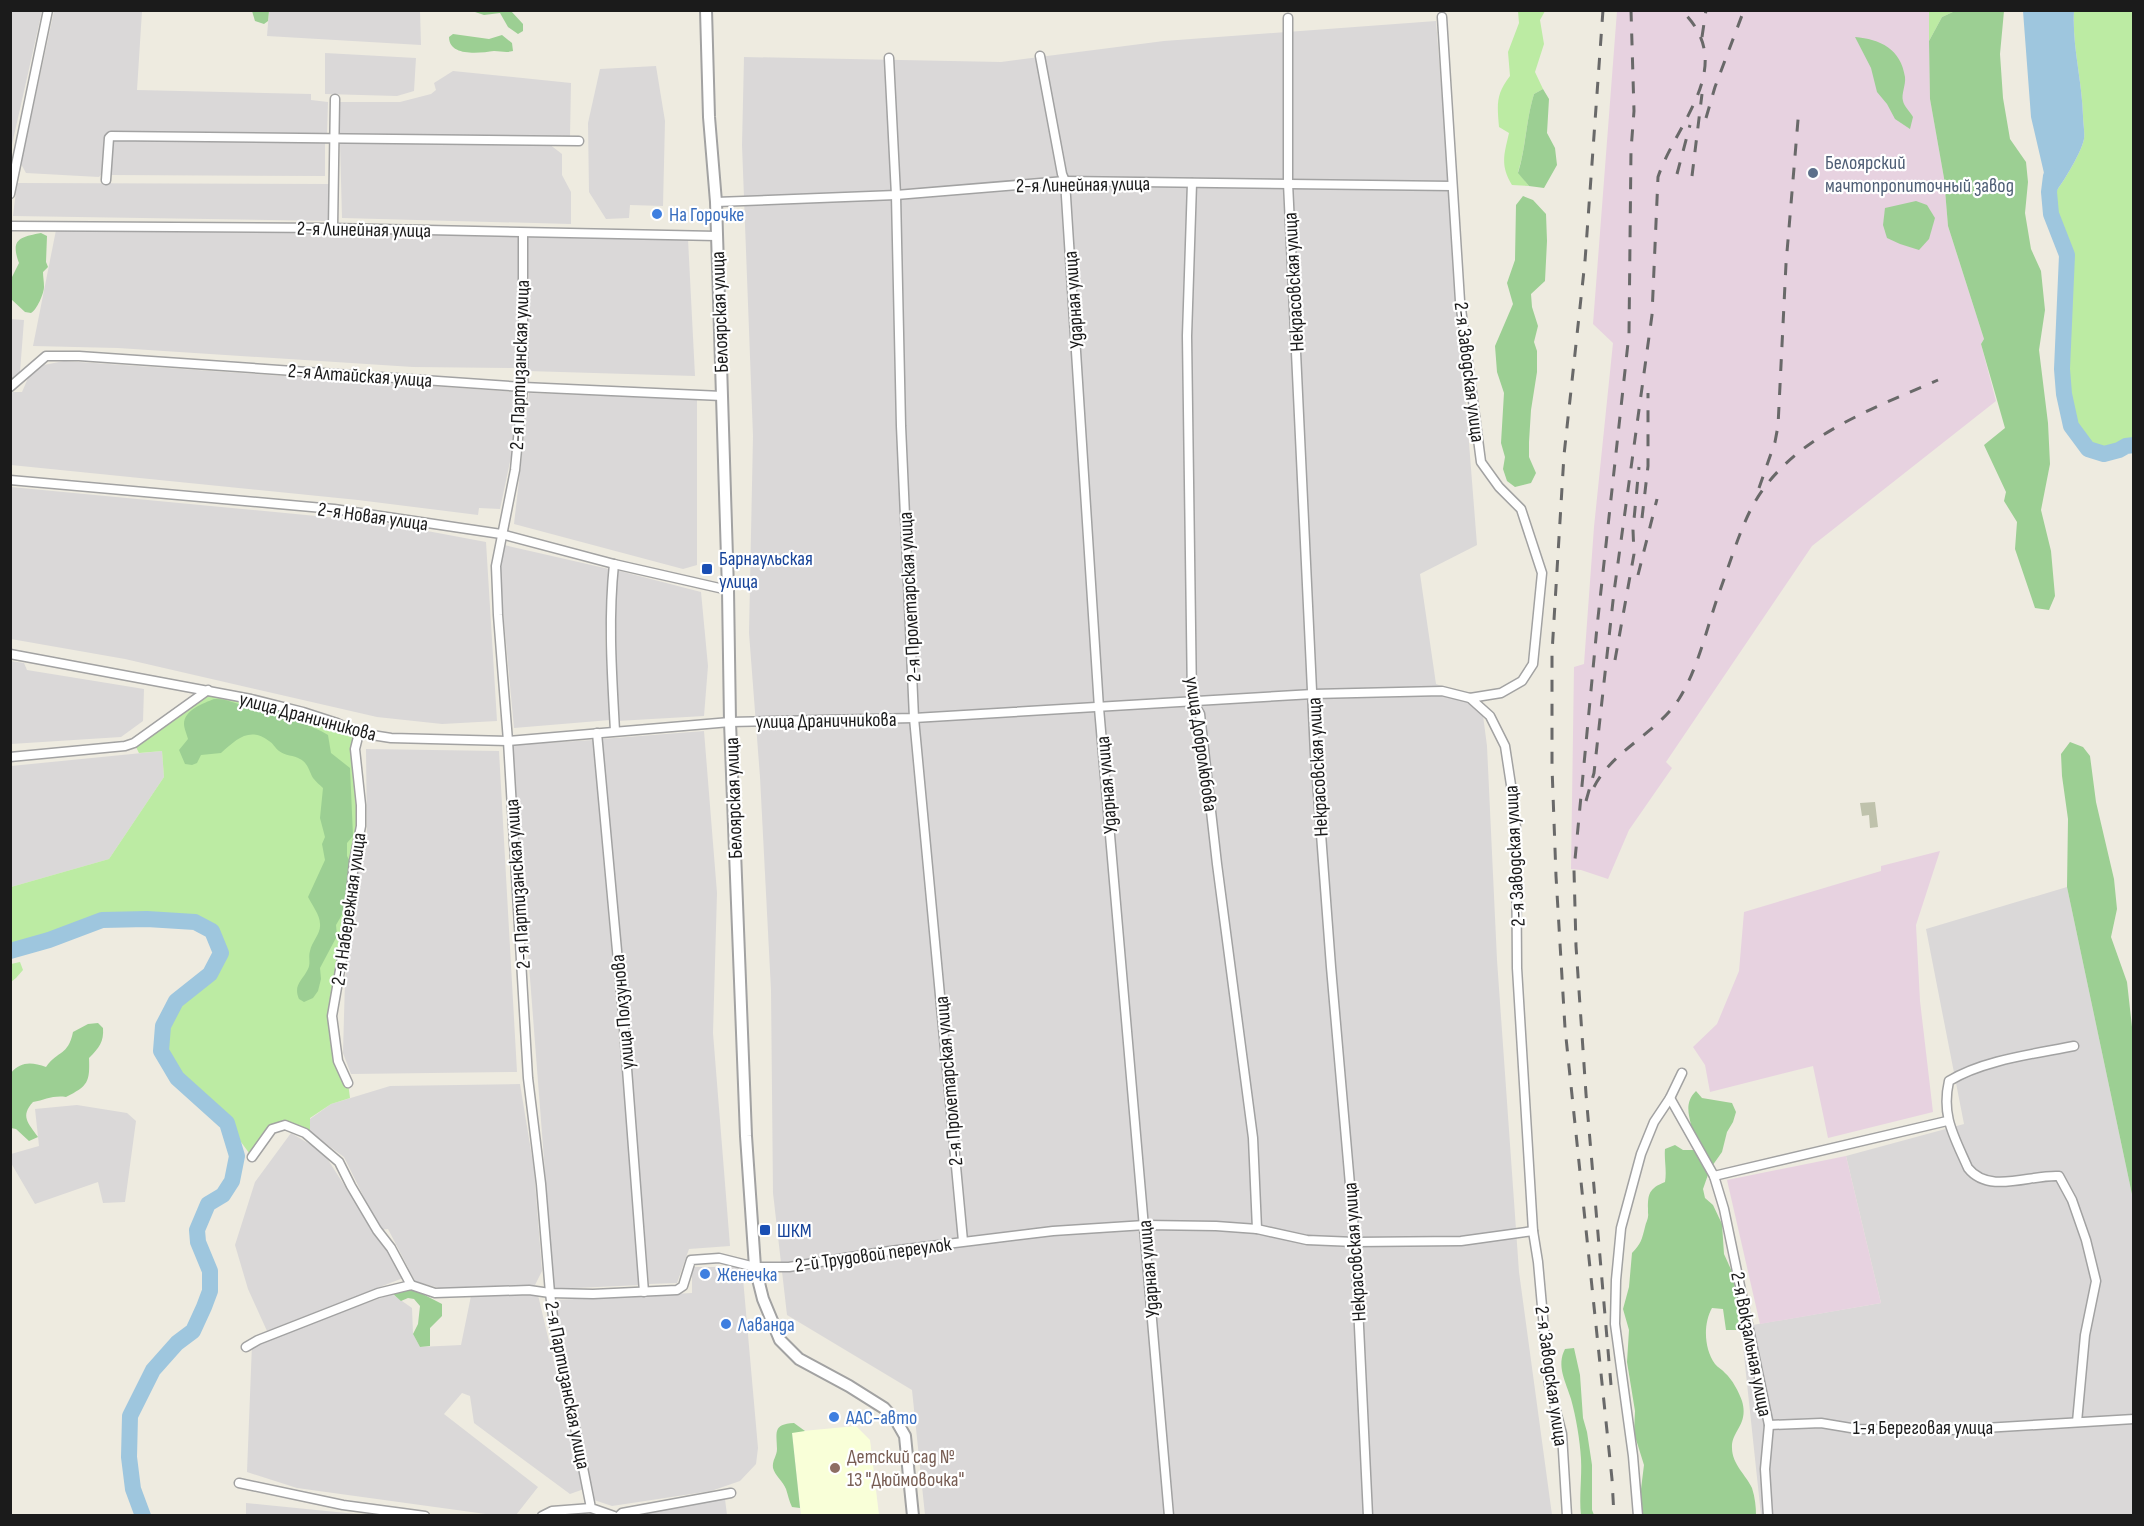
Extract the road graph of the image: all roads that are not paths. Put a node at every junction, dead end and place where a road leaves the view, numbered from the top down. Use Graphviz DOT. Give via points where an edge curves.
graph roads {
  1 [pos="48,10"];
  2 [pos="706,10"];
  3 [pos="1442,17"];
  4 [pos="1288,18"];
  5 [pos="1040,56"];
  6 [pos="889,58"];
  7 [pos="335,99"];
  8 [pos="335,138"];
  9 [pos="579,141"];
  10 [pos="106,180"];
  11 [pos="1065,181"];
  12 [pos="1192,183"];
  13 [pos="1288,183"];
  14 [pos="1452,186"];
  15 [pos="10,194"];
  16 [pos="896,195"];
  17 [pos="716,202"];
  18 [pos="10,226"];
  19 [pos="333,228"];
  20 [pos="523,233"];
  21 [pos="717,236"];
  22 [pos="10,387"];
  23 [pos="523,387"];
  24 [pos="722,396"];
  25 [pos="10,480"];
  26 [pos="501,534"];
  27 [pos="614,564"];
  28 [pos="728,590"];
  29 [pos="10,654"];
  30 [pos="208,690"];
  31 [pos="1313,694"];
  32 [pos="1470,698"];
  33 [pos="1192,700"];
  34 [pos="1100,708"];
  35 [pos="914,718"];
  36 [pos="730,722"];
  37 [pos="615,731"];
  38 [pos="359,733"];
  39 [pos="597,733"];
  40 [pos="508,741"];
  41 [pos="10,757"];
  42 [pos="2074,1046"];
  43 [pos="1682,1073"];
  44 [pos="348,1083"];
  45 [pos="1670,1098"];
  46 [pos="1947,1120"];
  47 [pos="252,1157"];
  48 [pos="1714,1176"];
  49 [pos="1144,1225"];
  50 [pos="1257,1229"];
  51 [pos="1533,1231"];
  52 [pos="963,1241"];
  53 [pos="1355,1242"];
  54 [pos="754,1267"];
  55 [pos="411,1285"];
  56 [pos="644,1292"];
  57 [pos="550,1293"];
  58 [pos="246,1347"];
  59 [pos="2133,1419"];
  60 [pos="2077,1422"];
  61 [pos="1769,1425"];
  62 [pos="239,1483"];
  63 [pos="731,1493"];
  64 [pos="591,1508"];
  65 [pos="424,1515"];
  66 [pos="542,1515"];
  67 [pos="614,1515"];
  68 [pos="619,1515"];
  69 [pos="913,1515"];
  70 [pos="1169,1515"];
  71 [pos="1368,1515"];
  72 [pos="1567,1515"];
  73 [pos="1638,1515"];
  74 [pos="1768,1515"];
  1 -- 15 [label="street"];
  2 -- 17 [label="street, Белоярская улица"];
  3 -- 14 [label="street, 2-я Заводская улица"];
  4 -- 13 [label="street, Некрасовская улица"];
  5 -- 11 [label="street, Ударная улица"];
  6 -- 16 [label="street, 2-я Пролетарская улица"];
  7 -- 8 [label="street"];
  8 -- 9 [label="street"];
  8 -- 10 [label="street" via="111,136"];
  8 -- 19 [label="street"];
  11 -- 12 [label="street, 2-я Линейная улица"];
  11 -- 16 [label="street, 2-я Линейная улица"];
  11 -- 34 [label="street, Ударная улица"];
  12 -- 13 [label="street, 2-я Линейная улица"];
  12 -- 33 [label="street, улица Добролюбова" via="1187,336"];
  13 -- 14 [label="street, 2-я Линейная улица"];
  13 -- 31 [label="street, Некрасовская улица"];
  14 -- 32 [label="street, 2-я Заводская улица" via="1460,301 1481,462 1521,509 1542,573 1533,664 1522,681 1501,693"];
  16 -- 17 [label="street, 2-я Линейная улица"];
  16 -- 35 [label="street, 2-я Пролетарская улица"];
  17 -- 21 [label="street, Белоярская улица"];
  18 -- 19 [label="street, 2-я Линейная улица"];
  19 -- 20 [label="street, 2-я Линейная улица"];
  20 -- 21 [label="street, 2-я Линейная улица"];
  20 -- 23 [label="street, 2-я Партизанская улица"];
  21 -- 24 [label="street, Белоярская улица"];
  22 -- 23 [label="street, 2-я Алтайская улица" via="38,361 57,356"];
  23 -- 24 [label="street, 2-я Алтайская улица"];
  23 -- 26 [label="street, 2-я Партизанская улица" via="514,470"];
  24 -- 28 [label="street, Белоярская улица"];
  25 -- 26 [label="street, 2-я Новая улица" via="334,509"];
  26 -- 27 [label="street, 2-я Новая улица"];
  26 -- 40 [label="street, 2-я Партизанская улица" via="496,566"];
  27 -- 28 [label="street, 2-я Новая улица"];
  27 -- 37 [label="street" via="609,640"];
  28 -- 36 [label="street, Белоярская улица"];
  29 -- 30 [label="street, улица Драничникова"];
  30 -- 38 [label="street, улица Драничникова" via="291,708"];
  30 -- 41 [label="street" via="134,743"];
  31 -- 32 [label="street, улица Драничникова" via="1442,691"];
  31 -- 33 [label="street, улица Драничникова"];
  31 -- 53 [label="street, Некрасовская улица"];
  32 -- 51 [label="street, 2-я Заводская улица" via="1490,716 1505,746 1515,818 1517,968"];
  33 -- 34 [label="street, улица Драничникова"];
  33 -- 50 [label="street, улица Добролюбова" via="1200,714 1245,1067"];
  34 -- 35 [label="street, улица Драничникова"];
  34 -- 49 [label="street, Ударная улица"];
  35 -- 36 [label="street, улица Драничникова"];
  35 -- 52 [label="street, 2-я Пролетарская улица"];
  36 -- 37 [label="street, улица Драничникова"];
  36 -- 54 [label="street, Белоярская улица"];
  37 -- 39 [label="street, улица Драничникова"];
  38 -- 40 [label="street, улица Драничникова" via="391,738"];
  38 -- 44 [label="street, 2-я Набережная улица" via="355,749 361,826 332,1016 338,1061"];
  39 -- 40 [label="street, улица Драничникова"];
  39 -- 56 [label="street, улица Ползунова"];
  40 -- 57 [label="street, 2-я Партизанская улица" via="528,1078"];
  42 -- 46 [label="street" via="1963,1072 1949,1081"];
  43 -- 45 [label="street"];
  45 -- 48 [label="street, 2-я Вокзальная улица"];
  45 -- 73 [label="street" via="1654,1122 1641,1154 1621,1228 1616,1280 1615,1324"];
  46 -- 48 [label="street"];
  46 -- 60 [label="street" via="1973,1174 2006,1182 2059,1176 2072,1200 2096,1281 2085,1335"];
  47 -- 55 [label="street" via="272,1129 285,1125 305,1133 339,1162"];
  48 -- 61 [label="street, 2-я Вокзальная улица" via="1725,1209"];
  49 -- 50 [label="street, 2-й Трудовой переулок"];
  49 -- 52 [label="street, 2-й Трудовой переулок"];
  49 -- 70 [label="street, Ударная улица"];
  50 -- 53 [label="street, 2-й Трудовой переулок" via="1307,1240"];
  51 -- 53 [label="street, 2-й Трудовой переулок" via="1461,1241"];
  51 -- 72 [label="street, 2-я Заводская улица" via="1549,1384 1562,1434"];
  52 -- 54 [label="street, 2-й Трудовой переулок" via="789,1267"];
  53 -- 71 [label="street, Некрасовская улица"];
  54 -- 56 [label="street, 2-й Трудовой переулок" via="719,1258 691,1260 683,1286 677,1290"];
  54 -- 69 [label="street, Белоярская улица" via="780,1340 799,1359 884,1408 897,1422 905,1436"];
  55 -- 57 [label="street, 2-й Трудовой переулок" via="435,1293"];
  55 -- 58 [label="street, 2-й Трудовой переулок" via="378,1293"];
  56 -- 57 [label="street, 2-й Трудовой переулок"];
  57 -- 64 [label="street, 2-я Партизанская улица" via="557,1348"];
  59 -- 60 [label="street, 1-я Береговая улица"];
  60 -- 61 [label="street, 1-я Береговая улица" via="1951,1430 1857,1429 1821,1423"];
  61 -- 74 [label="street, 2-я Вокзальная улица" via="1765,1469"];
  62 -- 65 [label="street" via="343,1505"];
  63 -- 68 [label="street"];
  64 -- 66 [label="street"];
  64 -- 67 [label="street"];
}
